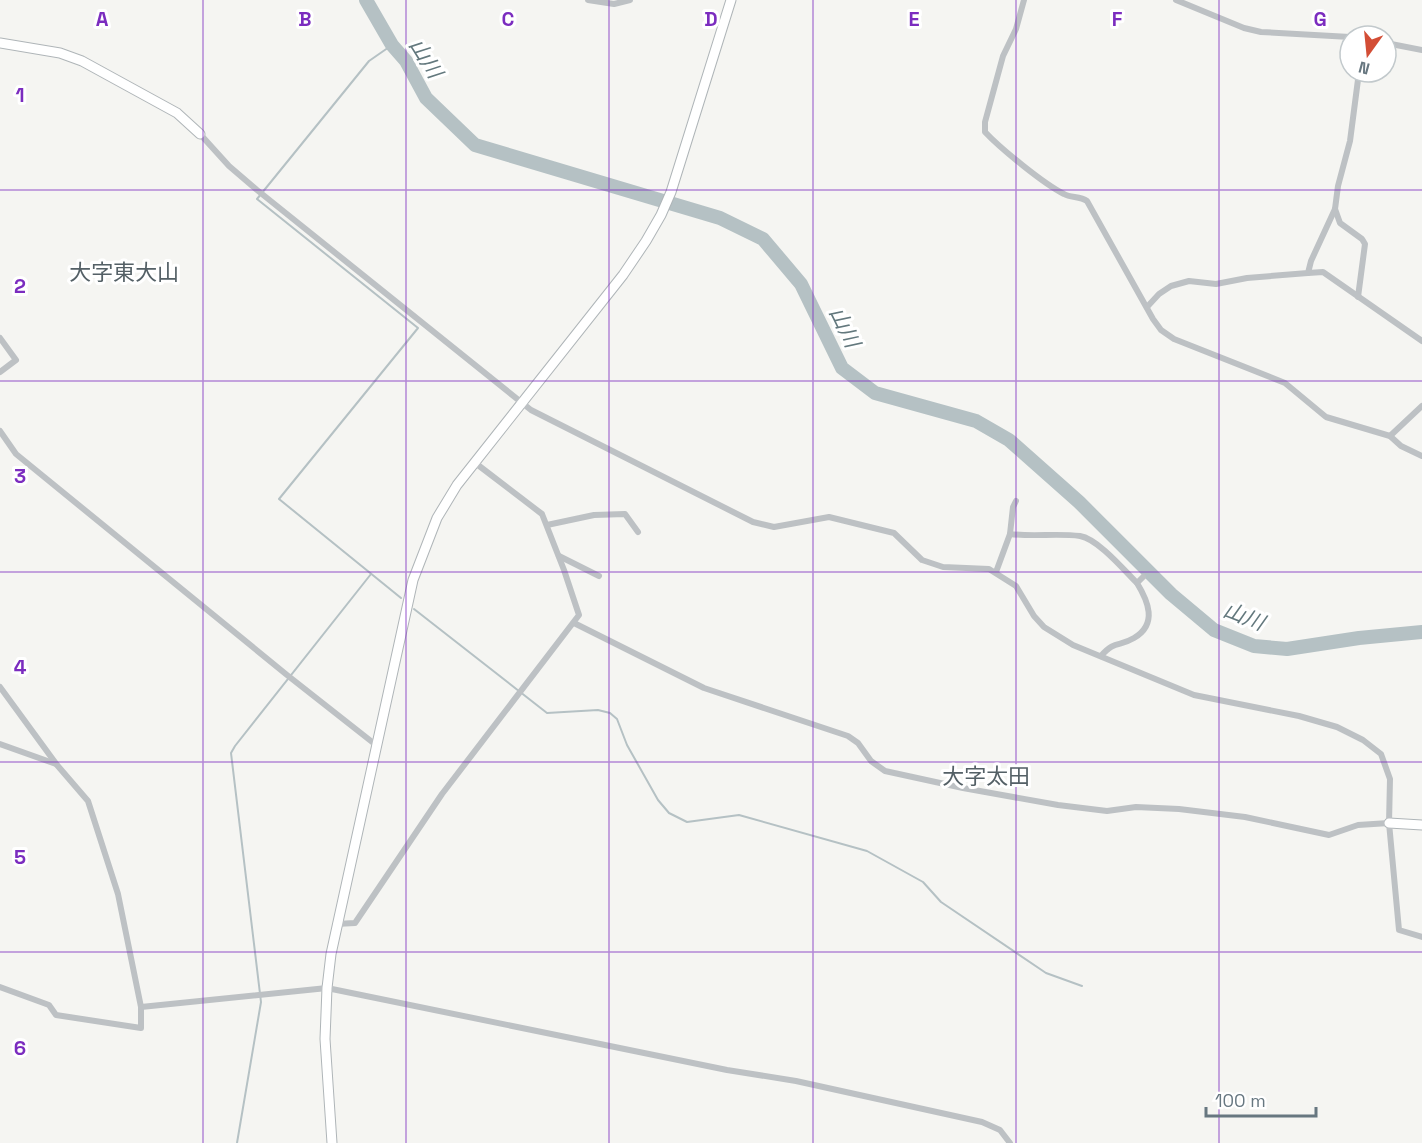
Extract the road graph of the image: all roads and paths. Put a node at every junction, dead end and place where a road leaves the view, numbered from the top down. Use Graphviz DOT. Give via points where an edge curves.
graph roads {
  1 [pos="588,0"];
  2 [pos="630,0"];
  3 [pos="731,0"];
  4 [pos="1024,0"];
  5 [pos="1176,0"];
  6 [pos="1338,37"];
  7 [pos="0,43"];
  8 [pos="1398,45"];
  9 [pos="1422,50"];
  10 [pos="1357,84"];
  11 [pos="200,134"];
  12 [pos="1335,209"];
  13 [pos="1308,273"];
  14 [pos="1358,297"];
  15 [pos="1146,307"];
  16 [pos="0,338"];
  17 [pos="1422,341"];
  18 [pos="0,372"];
  19 [pos="521,403"];
  20 [pos="1422,406"];
  21 [pos="0,431"];
  22 [pos="1390,436"];
  23 [pos="1422,456"];
  24 [pos="474,462"];
  25 [pos="1016,501"];
  26 [pos="547,525"];
  27 [pos="638,532"];
  28 [pos="1010,534"];
  29 [pos="559,556"];
  30 [pos="996,572"];
  31 [pos="599,576"];
  32 [pos="1143,577"];
  33 [pos="1137,583"];
  34 [pos="574,623"];
  35 [pos="1101,657"];
  36 [pos="0,687"];
  37 [pos="0,744"];
  38 [pos="376,745"];
  39 [pos="57,765"];
  40 [pos="1389,823"];
  41 [pos="1422,825"];
  42 [pos="336,924"];
  43 [pos="1422,937"];
  44 [pos="0,987"];
  45 [pos="327,988"];
  46 [pos="141,1007"];
  47 [pos="332,1143"];
  48 [pos="1010,1143"];
  1 -- 2 [label="street" via="614,4"];
  3 -- 19 [label="street" via="661,215 623,275"];
  4 -- 15 [label="street" via="1003,56 985,132 1043,180 1066,195 1087,201"];
  5 -- 6 [label="street" via="1261,32"];
  7 -- 11 [label="street" via="60,53 82,61 177,113"];
  8 -- 9 [label="street"];
  10 -- 12 [label="street"];
  11 -- 19 [label="street" via="243,178"];
  12 -- 13 [label="street"];
  12 -- 14 [label="street" via="1340,223 1365,244"];
  13 -- 14 [label="street" via="1323,272"];
  13 -- 15 [label="street" via="1216,284 1189,281 1171,286"];
  14 -- 17 [label="street"];
  15 -- 22 [label="street" via="1159,327 1174,339 1285,383 1326,417"];
  16 -- 18 [label="street" via="16,360"];
  19 -- 24 [label="street"];
  19 -- 30 [label="street" via="753,522 774,527 829,517 894,533 922,560 943,567"];
  20 -- 22 [label="street"];
  21 -- 38 [label="street" via="16,454"];
  22 -- 23 [label="street"];
  24 -- 26 [label="street" via="542,514"];
  24 -- 38 [label="street" via="437,518 413,580"];
  25 -- 28 [label="street"];
  26 -- 27 [label="street" via="594,515 625,514"];
  26 -- 29 [label="street"];
  28 -- 30 [label="street"];
  28 -- 33 [label="street" via="1082,536"];
  29 -- 31 [label="street"];
  29 -- 34 [label="street" via="579,615"];
  30 -- 35 [label="street" via="1016,586 1044,627"];
  32 -- 33 [label="street"];
  33 -- 35 [label="street" via="1150,609 1146,625 1134,638 1110,646"];
  34 -- 40 [label="street" via="704,688 848,736 885,771 1058,805 1107,811 1137,807 1245,817 1329,835 1358,825"];
  34 -- 42 [label="street" via="442,794 355,923"];
  35 -- 40 [label="street" via="1194,695 1299,716 1337,727 1363,740 1380,754 1390,779"];
  36 -- 39 [label="street"];
  37 -- 39 [label="street"];
  38 -- 42 [label="street"];
  39 -- 46 [label="street" via="88,801 118,894"];
  40 -- 41 [label="street"];
  40 -- 43 [label="street" via="1398,930"];
  42 -- 45 [label="street"];
  44 -- 46 [label="street" via="49,1005 56,1016 141,1028"];
  45 -- 46 [label="street"];
  45 -- 47 [label="street" via="325,1040"];
  45 -- 48 [label="street" via="982,1122 1000,1130"];
}
